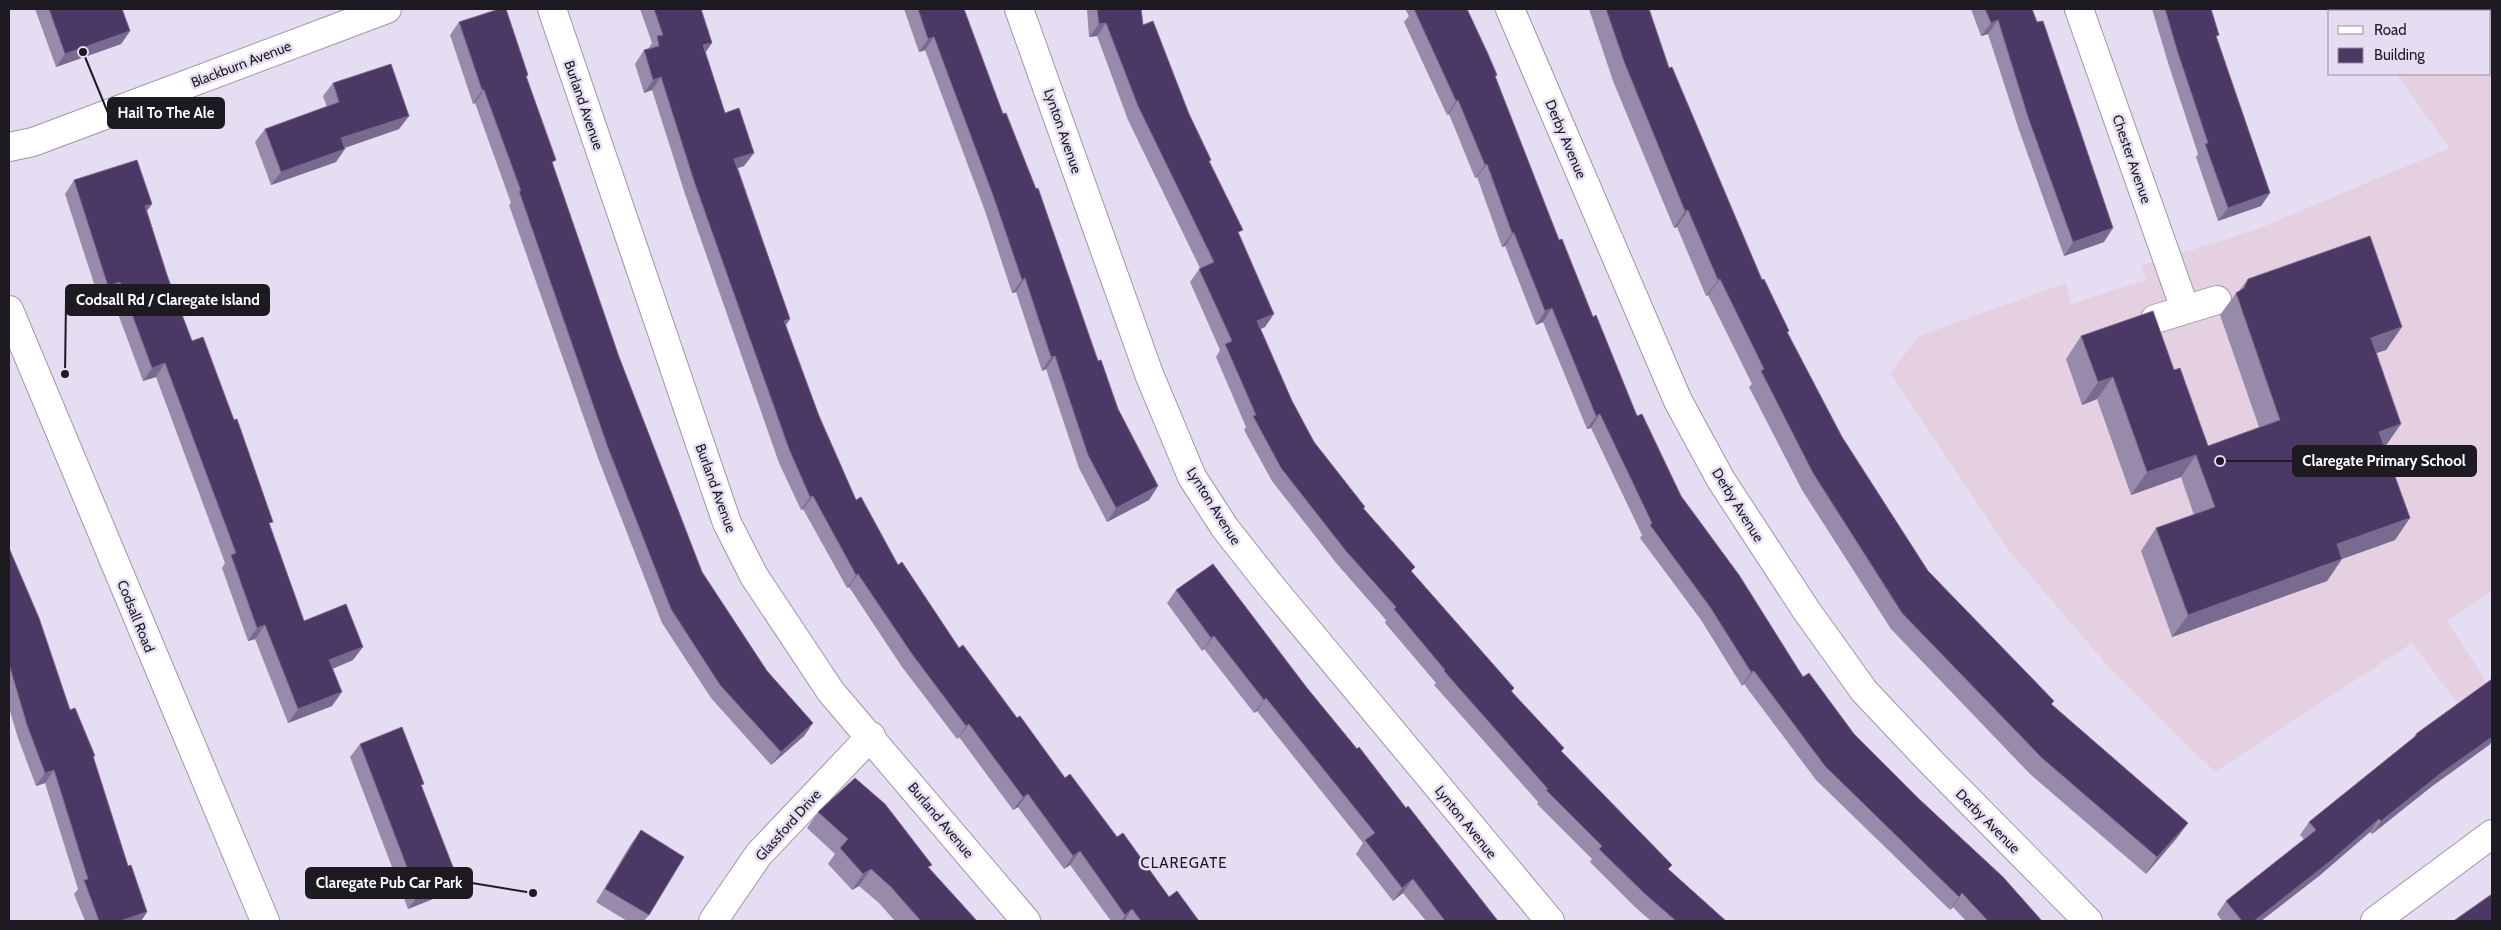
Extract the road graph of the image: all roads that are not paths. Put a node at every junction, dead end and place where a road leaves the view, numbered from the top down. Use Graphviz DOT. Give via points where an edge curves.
graph roads {
  1 [pos="387,9"];
  2 [pos="552,9"];
  3 [pos="1019,9"];
  4 [pos="1510,9"];
  5 [pos="2079,9"];
  6 [pos="9,147"];
  7 [pos="2217,300"];
  8 [pos="2185,309"];
  9 [pos="9,310"];
  10 [pos="2155,318"];
  11 [pos="871,736"];
  12 [pos="2492,834"];
  13 [pos="265,921"];
  14 [pos="713,921"];
  15 [pos="1026,921"];
  16 [pos="1550,921"];
  17 [pos="2088,921"];
  18 [pos="2375,921"];
  1 -- 6 [label="street, Blackburn Avenue" via="33,142"];
  2 -- 11 [label="street, Burland Avenue" via="727,523 754,576 831,692"];
  3 -- 16 [label="street, Lynton Avenue" via="1148,374 1192,477 1225,528 1270,585"];
  4 -- 17 [label="street, Derby Avenue" via="1678,401 1721,480 1806,610 1864,691"];
  5 -- 8 [label="street, Chester Avenue"];
  7 -- 8 [label="street"];
  8 -- 10 [label="street"];
  9 -- 13 [label="street, Codsall Road"];
  11 -- 14 [label="street, Glassford Drive" via="759,854"];
  11 -- 15 [label="street, Burland Avenue"];
  12 -- 18 [label="street"];
}
